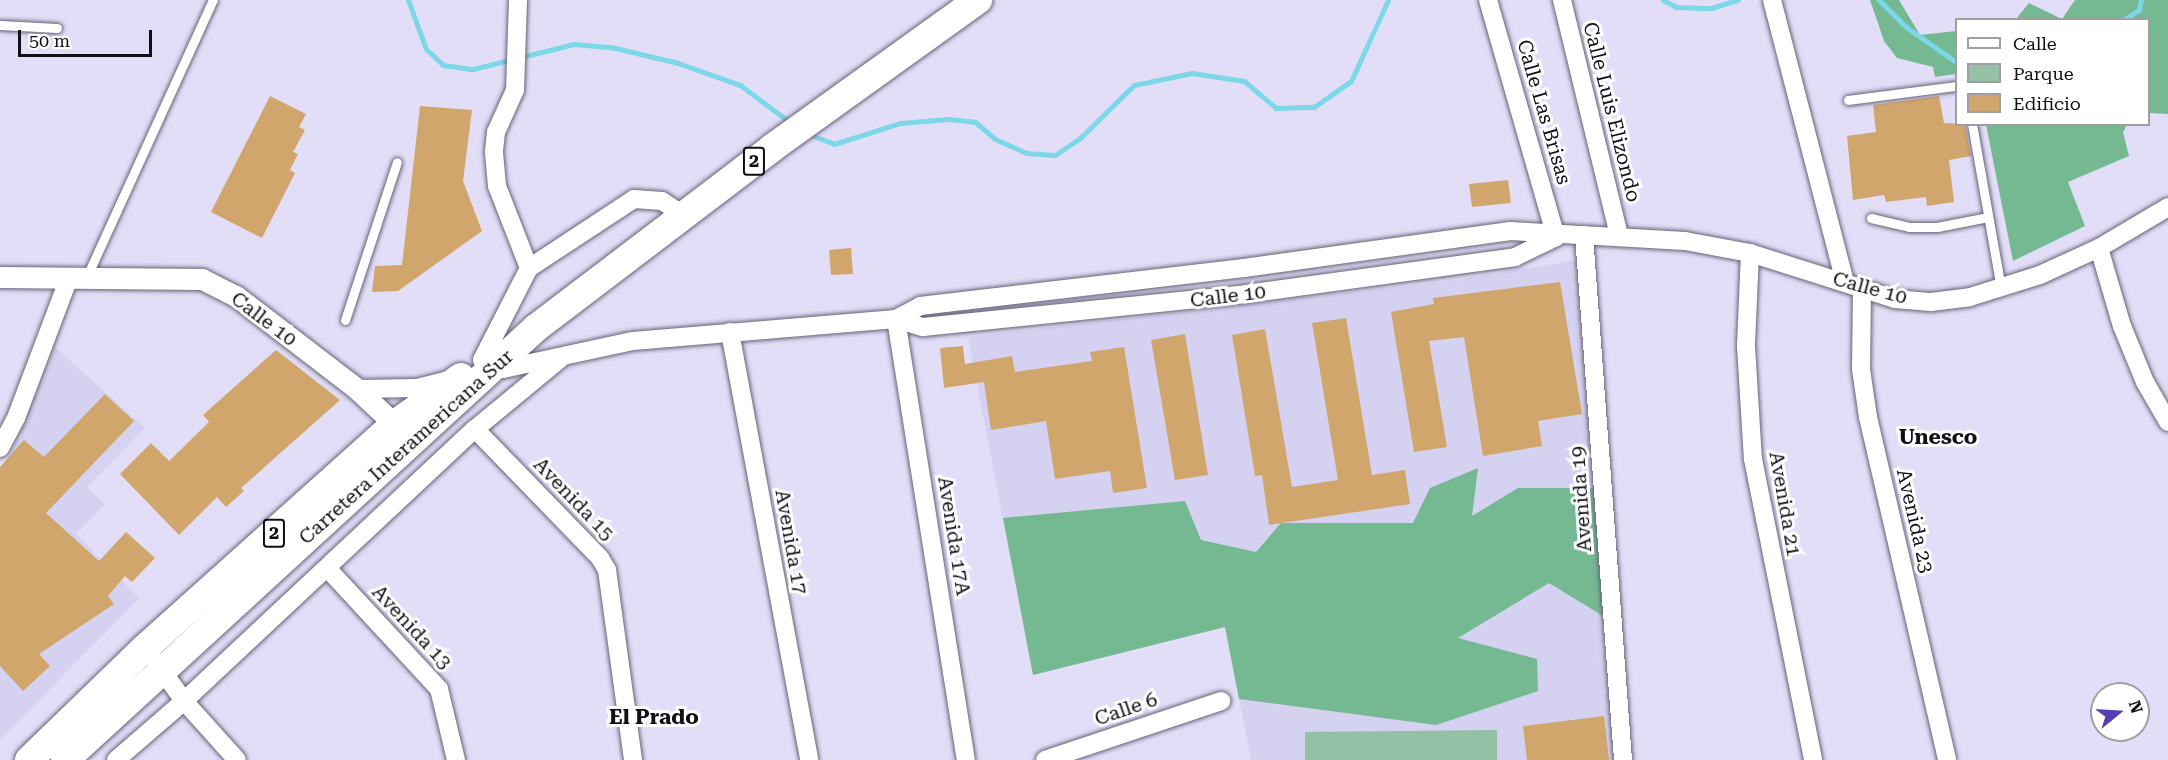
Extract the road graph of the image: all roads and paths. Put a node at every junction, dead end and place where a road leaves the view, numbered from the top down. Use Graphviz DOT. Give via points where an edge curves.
graph roads {
  1 [pos="213,0"];
  2 [pos="518,0"];
  3 [pos="978,0"];
  4 [pos="1488,0"];
  5 [pos="1562,0"];
  6 [pos="1772,0"];
  7 [pos="0,25"];
  8 [pos="57,28"];
  9 [pos="1955,86"];
  10 [pos="1848,100"];
  11 [pos="1972,126"];
  12 [pos="396,162"];
  13 [pos="2168,207"];
  14 [pos="682,214"];
  15 [pos="1989,217"];
  16 [pos="1871,218"];
  17 [pos="1584,235"];
  18 [pos="1619,235"];
  19 [pos="1556,237"];
  20 [pos="2099,248"];
  21 [pos="1750,253"];
  22 [pos="529,268"];
  23 [pos="0,277"];
  24 [pos="78,278"];
  25 [pos="1854,286"];
  26 [pos="2001,289"];
  27 [pos="896,319"];
  28 [pos="345,320"];
  29 [pos="730,332"];
  30 [pos="561,358"];
  31 [pos="479,369"];
  32 [pos="357,389"];
  33 [pos="2168,422"];
  34 [pos="475,429"];
  35 [pos="405,433"];
  36 [pos="0,448"];
  37 [pos="327,568"];
  38 [pos="153,658"];
  39 [pos="184,701"];
  40 [pos="1221,701"];
  41 [pos="29,760"];
  42 [pos="65,760"];
  43 [pos="116,760"];
  44 [pos="237,760"];
  45 [pos="456,760"];
  46 [pos="633,760"];
  47 [pos="809,760"];
  48 [pos="966,760"];
  49 [pos="1045,760"];
  50 [pos="1623,760"];
  51 [pos="1813,760"];
  52 [pos="1947,760"];
  1 -- 24 [label="lane"];
  2 -- 22 [label="street" via="515,90 496,132 494,152 498,186"];
  3 -- 14 [label="highway, Carretera Interamericana Sur / 2"];
  4 -- 19 [label="street, Calle Las Brisas"];
  5 -- 18 [label="street, Calle Luis Elizondo"];
  6 -- 25 [label="street, Avenida 23"];
  7 -- 8 [label="lane"];
  9 -- 10 [label="lane"];
  11 -- 15 [label="lane"];
  12 -- 28 [label="lane"];
  13 -- 20 [label="street, Calle 10"];
  14 -- 22 [label="street" via="662,201 634,199"];
  14 -- 31 [label="highway, Carretera Interamericana Sur / 2"];
  15 -- 16 [label="lane" via="1937,227 1910,227"];
  15 -- 26 [label="lane"];
  17 -- 18 [label="street, Calle 10"];
  17 -- 19 [label="street, Calle 10"];
  17 -- 50 [label="street, Avenida 19"];
  18 -- 21 [label="street, Calle 10" via="1685,241"];
  19 -- 27 [label="street, Calle 10" via="1510,231 1244,268 920,306"];
  19 -- 27 [label="street, Calle 10" via="1515,257 1246,294 923,327"];
  20 -- 26 [label="street, Calle 10"];
  20 -- 33 [label="street" via="2122,326 2145,382"];
  21 -- 25 [label="street, Calle 10"];
  21 -- 51 [label="street, Avenida 21" via="1746,346 1753,459"];
  22 -- 31 [label="street"];
  23 -- 24 [label="street, Calle 10"];
  24 -- 32 [label="street, Calle 10" via="202,279 236,296"];
  24 -- 36 [label="street"];
  25 -- 26 [label="street, Calle 10" via="1895,299 1931,302"];
  25 -- 52 [label="street, Avenida 23" via="1868,417"];
  27 -- 29 [label="street, Calle 10"];
  27 -- 48 [label="street, Avenida 17A"];
  29 -- 30 [label="street, Calle 10" via="633,341"];
  29 -- 47 [label="street, Avenida 17"];
  30 -- 31 [label="street, Calle 10"];
  30 -- 34 [label="street"];
  31 -- 32 [label="street, Calle 10" via="417,388"];
  31 -- 35 [label="highway, Carretera Interamericana Sur / 2"];
  32 -- 35 [label="street, Calle 10"];
  34 -- 37 [label="street"];
  34 -- 46 [label="street, Avenida 15" via="600,558 607,570"];
  35 -- 38 [label="highway, Carretera Interamericana Sur / 2"];
  37 -- 39 [label="street"];
  37 -- 45 [label="street, Avenida 13" via="439,689"];
  38 -- 39 [label="street"];
  38 -- 41 [label="highway, Carretera Interamericana Sur / 2"];
  38 -- 42 [label="highway, Carretera Interamericana Sur / 2"];
  39 -- 43 [label="street"];
  39 -- 44 [label="street"];
  40 -- 49 [label="street, Calle 6"];
}
